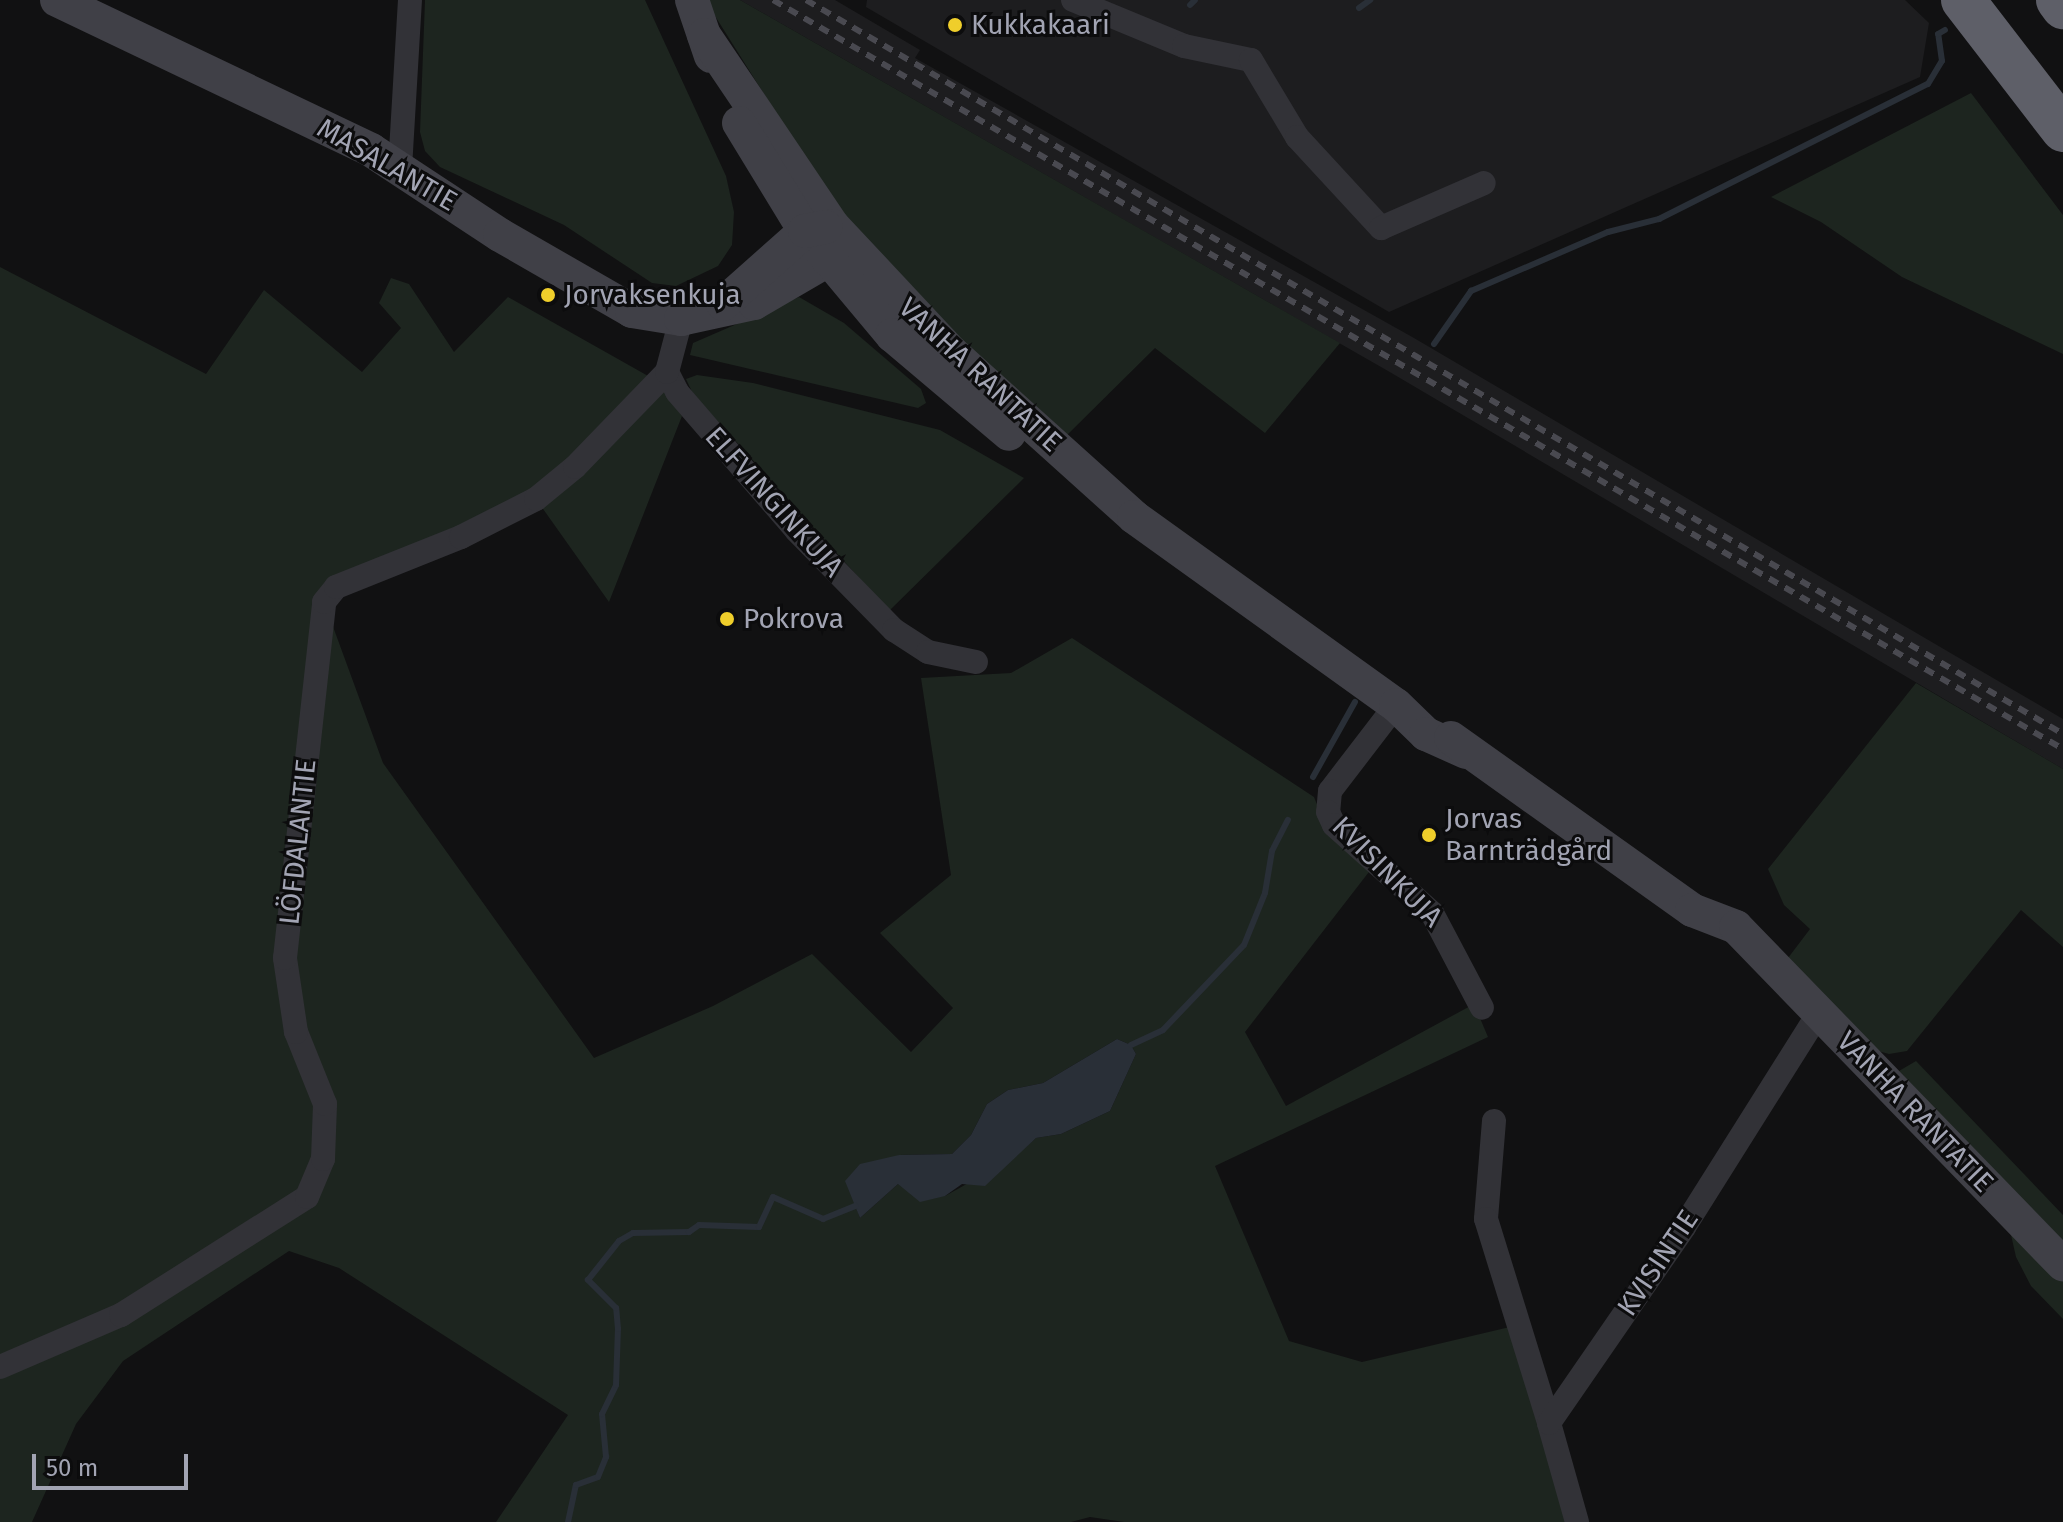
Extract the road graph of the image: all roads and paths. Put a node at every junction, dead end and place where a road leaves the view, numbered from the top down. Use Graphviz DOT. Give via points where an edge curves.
graph roads {
  1 [pos="57,0"];
  2 [pos="410,0"];
  3 [pos="692,0"];
  4 [pos="1073,0"];
  5 [pos="1963,0"];
  6 [pos="1999,0"];
  7 [pos="2058,0"];
  8 [pos="2063,7"];
  9 [pos="2063,97"];
  10 [pos="2063,130"];
  11 [pos="400,168"];
  12 [pos="1484,183"];
  13 [pos="819,228"];
  14 [pos="828,260"];
  15 [pos="698,316"];
  16 [pos="667,372"];
  17 [pos="1134,517"];
  18 [pos="976,662"];
  19 [pos="1396,705"];
  20 [pos="1482,1008"];
  21 [pos="1818,1014"];
  22 [pos="1494,1121"];
  23 [pos="2063,1264"];
  24 [pos="0,1367"];
  25 [pos="1549,1423"];
  26 [pos="1577,1522"];
  1 -- 11 [label="main road, MASALANTIE"];
  2 -- 11 [label="street"];
  3 -- 13 [label="main road" via="737,119"];
  4 -- 12 [label="street" via="1184,46 1251,60 1297,137 1381,228"];
  5 -- 10 [label="highway"];
  6 -- 9 [label="highway"];
  7 -- 8 [label="highway"];
  11 -- 15 [label="main road, MASALANTIE" via="603,297 632,311"];
  13 -- 14 [label="main road, VANHA RANTATIE"];
  13 -- 15 [label="main road"];
  13 -- 17 [label="main road, VANHA RANTATIE"];
  14 -- 15 [label="main road, MASALANTIE" via="754,303"];
  14 -- 17 [label="main road, VANHA RANTATIE" via="892,335 962,395 1069,484"];
  15 -- 16 [label="street, LÖFDALANTIE"];
  16 -- 18 [label="street, ELFVINGINKUJA" via="677,392 870,607 928,652"];
  16 -- 24 [label="street, LÖFDALANTIE" via="575,467 536,499 461,537 336,587 324,602 285,958 296,1032 325,1104 323,1159 307,1197 121,1315"];
  17 -- 19 [label="main road, VANHA RANTATIE"];
  19 -- 20 [label="street, KVISINKUJA" via="1330,791 1328,812 1334,825 1432,913"];
  19 -- 21 [label="main road, VANHA RANTATIE" via="1426,734 1466,752 1692,910 1736,927"];
  21 -- 23 [label="main road, VANHA RANTATIE"];
  21 -- 25 [label="street, KVISINTIE" via="1684,1227"];
  22 -- 25 [label="street" via="1486,1219"];
  25 -- 26 [label="street"];
}
